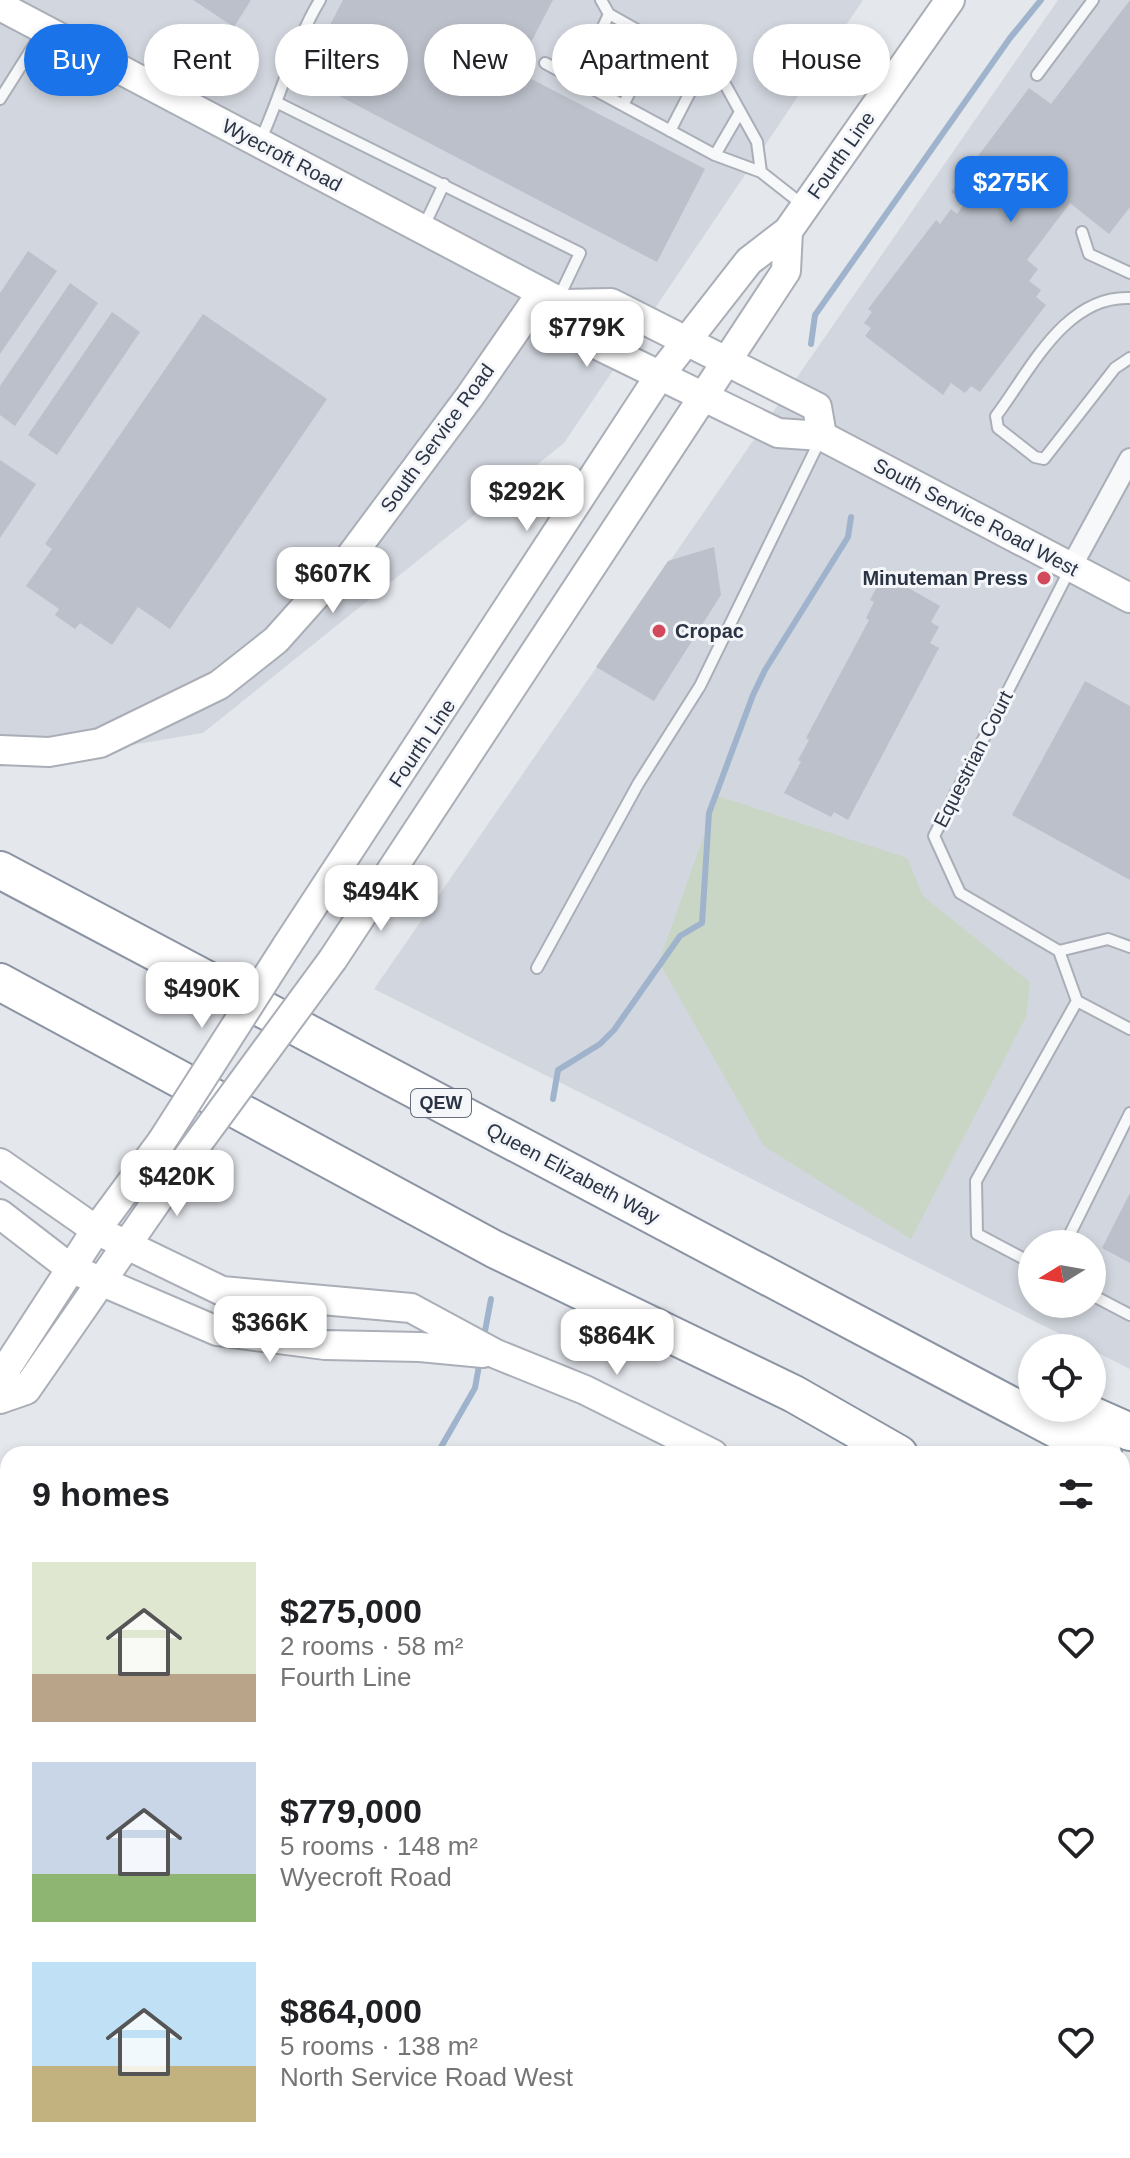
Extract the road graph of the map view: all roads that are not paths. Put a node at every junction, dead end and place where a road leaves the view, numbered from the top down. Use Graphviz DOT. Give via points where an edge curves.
graph roads {
  1 [pos="320,0"];
  2 [pos="601,0"];
  3 [pos="950,0"];
  4 [pos="1093,0"];
  5 [pos="0,6"];
  6 [pos="609,14"];
  7 [pos="34,24"];
  8 [pos="604,24"];
  9 [pos="627,24"];
  10 [pos="24,62"];
  11 [pos="545,63"];
  12 [pos="552,67"];
  13 [pos="128,74"];
  14 [pos="1037,75"];
  15 [pos="1,96"];
  16 [pos="606,96"];
  17 [pos="628,96"];
  18 [pos="688,96"];
  19 [pos="731,96"];
  20 [pos="278,103"];
  21 [pos="623,105"];
  22 [pos="740,112"];
  23 [pos="670,131"];
  24 [pos="259,143"];
  25 [pos="715,155"];
  26 [pos="761,172"];
  27 [pos="444,184"];
  28 [pos="805,206"];
  29 [pos="423,229"];
  30 [pos="788,231"];
  31 [pos="1082,232"];
  32 [pos="1130,273"];
  33 [pos="1130,298"];
  34 [pos="554,299"];
  35 [pos="685,343"];
  36 [pos="1130,358"];
  37 [pos="727,361"];
  38 [pos="660,375"];
  39 [pos="704,396"];
  40 [pos="822,436"];
  41 [pos="1130,459"];
  42 [pos="1071,567"];
  43 [pos="1130,598"];
  44 [pos="0,750"];
  45 [pos="0,870"];
  46 [pos="1130,947"];
  47 [pos="1059,951"];
  48 [pos="537,968"];
  49 [pos="0,982"];
  50 [pos="1077,1001"];
  51 [pos="1130,1029"];
  52 [pos="1130,1113"];
  53 [pos="0,1163"];
  54 [pos="0,1214"];
  55 [pos="96,1230"];
  56 [pos="1072,1230"];
  57 [pos="127,1245"];
  58 [pos="1018,1256"];
  59 [pos="70,1268"];
  60 [pos="102,1281"];
  61 [pos="1106,1302"];
  62 [pos="1130,1315"];
  63 [pos="882,1336"];
  64 [pos="496,1354"];
  65 [pos="1018,1382"];
  66 [pos="1106,1421"];
  67 [pos="1130,1432"];
  68 [pos="697,1446"];
  69 [pos="885,1446"];
  70 [pos="1088,1446"];
  1 -- 20 [label="lane" via="288,63"];
  2 -- 6 [label="lane"];
  3 -- 28 [label="street, Fourth Line"];
  4 -- 14 [label="lane"];
  5 -- 7 [label="street, Wyecroft Road"];
  6 -- 8 [label="lane"];
  6 -- 9 [label="lane"];
  10 -- 15 [label="lane"];
  11 -- 12 [label="lane"];
  13 -- 24 [label="street, Wyecroft Road"];
  16 -- 21 [label="lane"];
  17 -- 21 [label="lane"];
  18 -- 23 [label="lane"];
  19 -- 22 [label="lane"];
  20 -- 24 [label="lane"];
  20 -- 27 [label="lane"];
  21 -- 23 [label="lane"];
  22 -- 25 [label="lane"];
  22 -- 26 [label="lane" via="757,142"];
  23 -- 25 [label="lane"];
  24 -- 29 [label="street, Wyecroft Road"];
  25 -- 26 [label="lane"];
  26 -- 28 [label="lane"];
  27 -- 29 [label="lane"];
  27 -- 34 [label="lane" via="580,253"];
  28 -- 30 [label="street, Fourth Line"];
  29 -- 34 [label="street, Wyecroft Road"];
  30 -- 35 [label="street, Fourth Line" via="749,261"];
  30 -- 37 [label="street" via="786,271"];
  31 -- 32 [label="lane" via="1089,254"];
  33 -- 36 [label="lane" via="1093,305 1069,318 996,416 998,428 1044,459 1115,368"];
  34 -- 35 [label="street, Wyecroft Road" via="611,303"];
  34 -- 38 [label="street, Wyecroft Road" via="587,340"];
  34 -- 44 [label="street, South Service Road" via="470,396 350,557 276,640 219,685 100,743 49,752"];
  35 -- 37 [label="street, Wyecroft Road"];
  35 -- 38 [label="street, Fourth Line"];
  37 -- 39 [label="street"];
  37 -- 40 [label="street" via="817,407"];
  38 -- 39 [label="street, Wyecroft Road"];
  38 -- 55 [label="street, Fourth Line, bridge" via="162,1141"];
  39 -- 40 [label="street, South Service Road West" via="778,433"];
  39 -- 57 [label="street, bridge" via="333,959"];
  40 -- 42 [label="street, South Service Road West"];
  40 -- 48 [label="lane" via="700,686 638,784"];
  41 -- 42 [label="street"];
  42 -- 43 [label="street, South Service Road West"];
  42 -- 47 [label="lane, Equestrian Court" via="934,836 960,893"];
  45 -- 63 [label="highway, Queen Elizabeth Way / QEW"];
  46 -- 47 [label="lane" via="1108,939"];
  47 -- 50 [label="lane"];
  49 -- 69 [label="highway" via="494,1249 794,1394"];
  50 -- 51 [label="lane"];
  50 -- 58 [label="lane" via="976,1181 977,1234"];
  52 -- 56 [label="lane"];
  53 -- 55 [label="street"];
  54 -- 59 [label="street"];
  55 -- 57 [label="street"];
  55 -- 59 [label="street, Fourth Line"];
  57 -- 60 [label="street"];
  57 -- 64 [label="street" via="222,1291 411,1308"];
  59 -- 60 [label="street"];
  59 -- 60 [label="street, Fourth Line" via="7,1367 0,1399 26,1390"];
  60 -- 64 [label="street" via="217,1331 325,1345"];
  61 -- 62 [label="lane"];
  63 -- 65 [label="highway" via="967,1359"];
  63 -- 70 [label="highway, Queen Elizabeth Way / QEW"];
  64 -- 68 [label="street" via="585,1390"];
  66 -- 67 [label="highway"];
}
